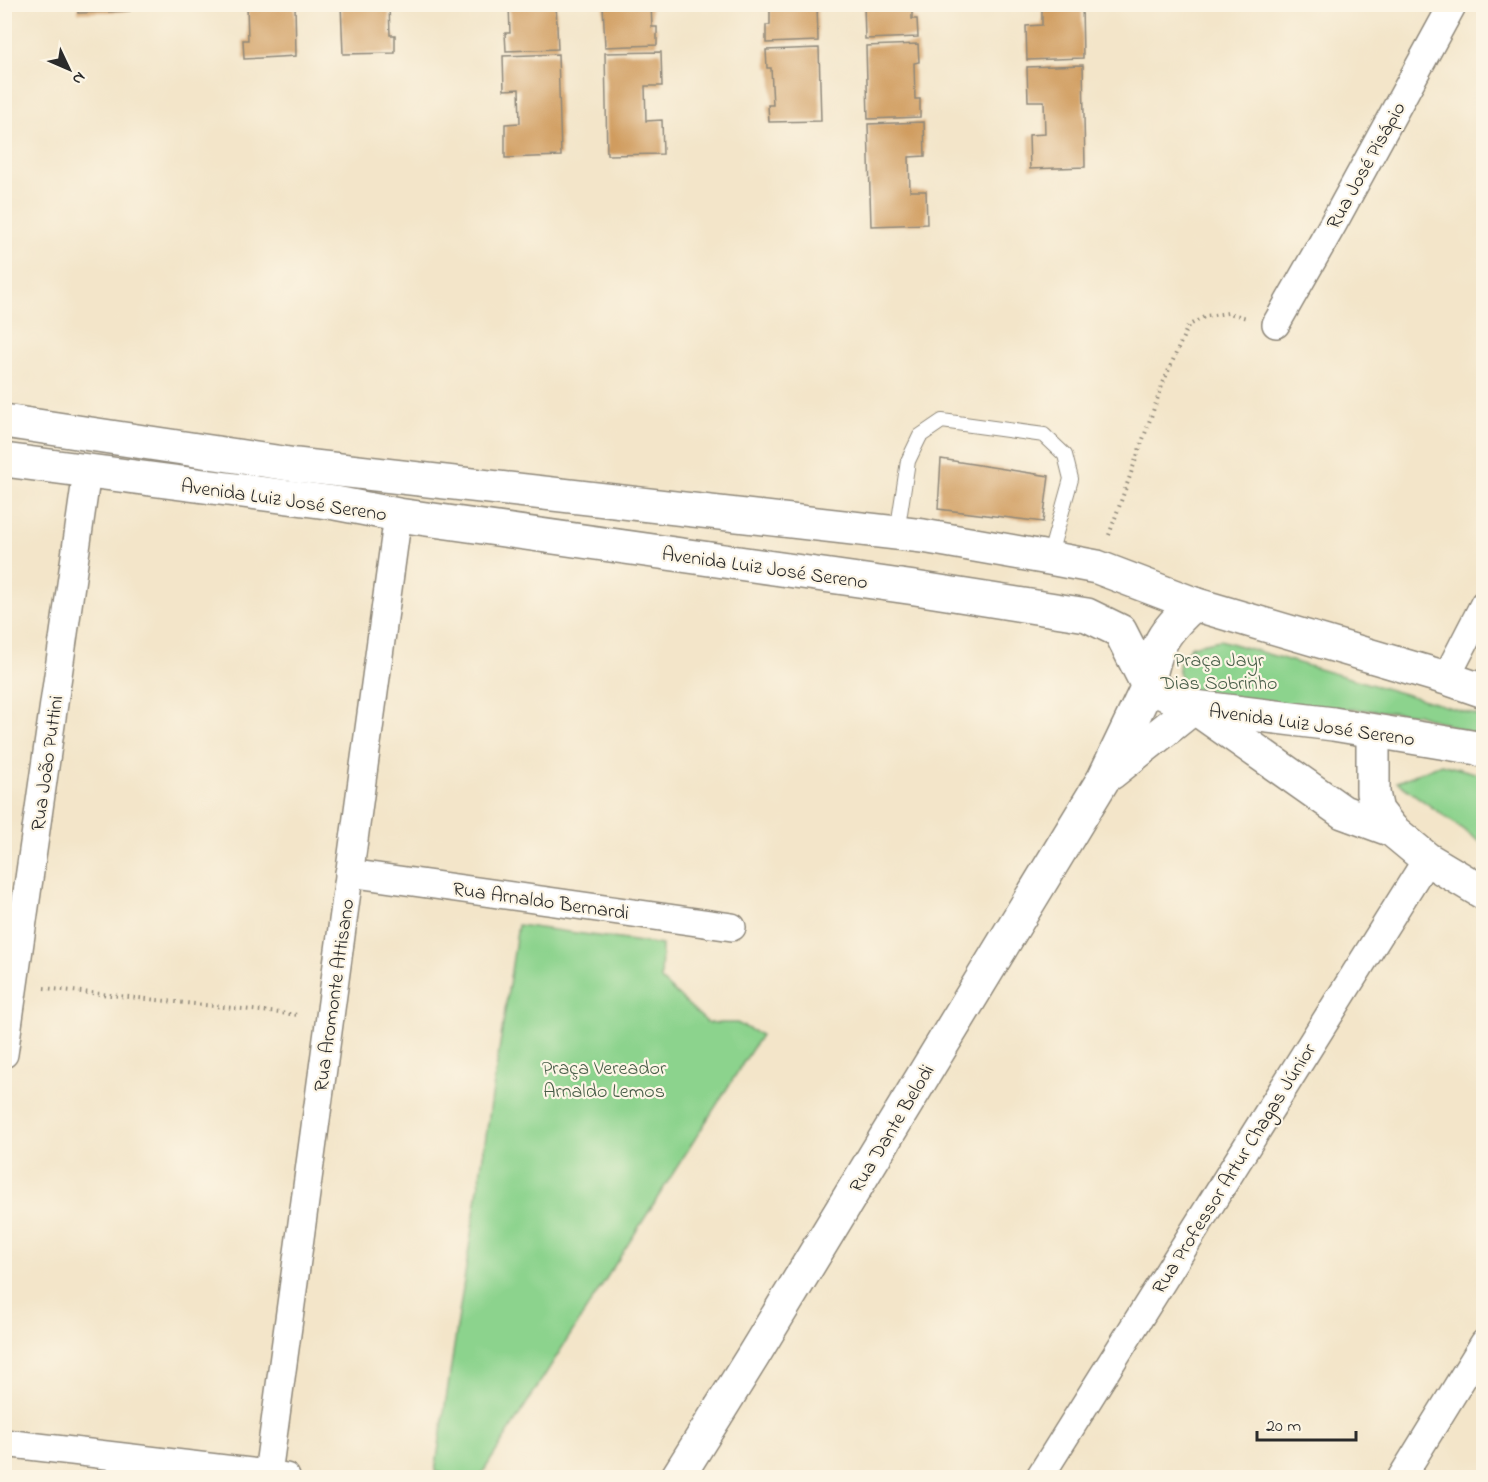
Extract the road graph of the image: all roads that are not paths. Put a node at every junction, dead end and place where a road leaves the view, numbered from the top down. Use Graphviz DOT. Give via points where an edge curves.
graph roads {
  1 [pos="1453,4"];
  2 [pos="1276,324"];
  3 [pos="4,421"];
  4 [pos="4,460"];
  5 [pos="87,472"];
  6 [pos="398,515"];
  7 [pos="910,535"];
  8 [pos="1049,558"];
  9 [pos="915,588"];
  10 [pos="1194,604"];
  11 [pos="1484,604"];
  12 [pos="1446,678"];
  13 [pos="1148,686"];
  14 [pos="1484,691"];
  15 [pos="1194,707"];
  16 [pos="1373,732"];
  17 [pos="1484,751"];
  18 [pos="1104,778"];
  19 [pos="1392,830"];
  20 [pos="1428,859"];
  21 [pos="350,873"];
  22 [pos="1484,893"];
  23 [pos="732,927"];
  24 [pos="4,1054"];
  25 [pos="1484,1343"];
  26 [pos="4,1443"];
  27 [pos="689,1473"];
  28 [pos="277,1476"];
  29 [pos="1039,1478"];
  30 [pos="1401,1478"];
  1 -- 2 [label="street, Rua José Pisápio"];
  3 -- 7 [label="main road, Avenida Luiz José Sereno" via="296,465"];
  4 -- 5 [label="main road, Avenida Luiz José Sereno"];
  5 -- 6 [label="main road, Avenida Luiz José Sereno" via="335,503"];
  5 -- 24 [label="street, Rua João Puttini"];
  6 -- 9 [label="main road, Avenida Luiz José Sereno"];
  6 -- 21 [label="street, Rua Aromonte Attisano"];
  7 -- 8 [label="main road, Avenida Luiz José Sereno"];
  7 -- 8 [label="lane" via="908,461 920,435 942,421 1044,435 1065,455 1071,479"];
  7 -- 9 [label="main road"];
  8 -- 10 [label="main road, Avenida Luiz José Sereno" via="1097,567"];
  9 -- 13 [label="main road, Avenida Luiz José Sereno" via="1087,615 1120,631"];
  10 -- 12 [label="main road, Avenida Luiz José Sereno"];
  10 -- 13 [label="main road" via="1165,633 1152,662"];
  11 -- 12 [label="street"];
  12 -- 14 [label="main road, Avenida Luiz José Sereno"];
  13 -- 15 [label="main road, Avenida Luiz José Sereno"];
  13 -- 18 [label="main road"];
  15 -- 16 [label="main road, Avenida Luiz José Sereno"];
  15 -- 18 [label="main road"];
  15 -- 19 [label="main road" via="1343,812"];
  16 -- 17 [label="main road, Avenida Luiz José Sereno"];
  16 -- 19 [label="main road" via="1373,794 1377,811"];
  18 -- 27 [label="main road, Rua Dante Belodi" via="753,1356"];
  19 -- 20 [label="main road"];
  20 -- 22 [label="main road"];
  20 -- 29 [label="street, Rua Professor Artur Chagas Júnior"];
  21 -- 23 [label="street, Rua Arnaldo Bernardi"];
  21 -- 28 [label="street, Rua Aromonte Attisano"];
  25 -- 30 [label="street"];
  26 -- 28 [label="street"];
}
